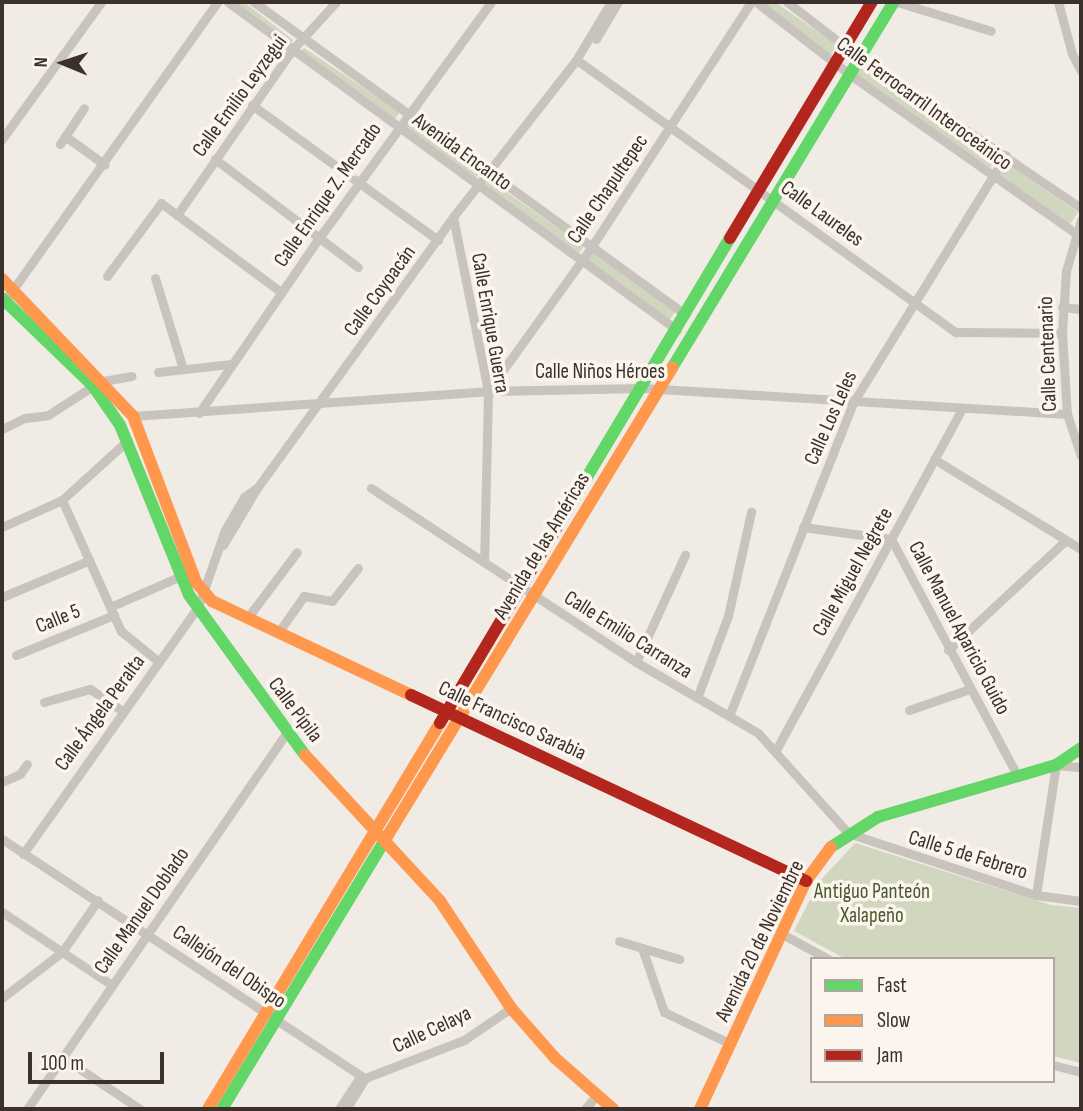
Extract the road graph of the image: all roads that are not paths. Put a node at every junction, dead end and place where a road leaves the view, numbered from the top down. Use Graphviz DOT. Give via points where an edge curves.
graph roads {
  1 [pos="101,2"];
  2 [pos="217,2"];
  3 [pos="228,2"];
  4 [pos="254,2"];
  5 [pos="336,2"];
  6 [pos="491,2"];
  7 [pos="611,2"];
  8 [pos="618,2"];
  9 [pos="751,2"];
  10 [pos="756,2"];
  11 [pos="788,2"];
  12 [pos="872,2"];
  13 [pos="895,2"];
  14 [pos="1058,2"];
  15 [pos="991,31"];
  16 [pos="304,39"];
  17 [pos="844,46"];
  18 [pos="293,49"];
  19 [pos="860,58"];
  20 [pos="834,62"];
  21 [pos="581,63"];
  22 [pos="1081,71"];
  23 [pos="849,74"];
  24 [pos="252,105"];
  25 [pos="84,108"];
  26 [pos="409,114"];
  27 [pos="534,116"];
  28 [pos="398,127"];
  29 [pos="671,127"];
  30 [pos="2,139"];
  31 [pos="1006,155"];
  32 [pos="215,159"];
  33 [pos="105,165"];
  34 [pos="488,171"];
  35 [pos="993,176"];
  36 [pos="360,183"];
  37 [pos="477,184"];
  38 [pos="762,192"];
  39 [pos="775,204"];
  40 [pos="1081,208"];
  41 [pos="173,212"];
  42 [pos="453,217"];
  43 [pos="1081,219"];
  44 [pos="1074,232"];
  45 [pos="319,238"];
  46 [pos="438,240"];
  47 [pos="1081,240"];
  48 [pos="590,249"];
  49 [pos="1072,249"];
  50 [pos="581,262"];
  51 [pos="358,267"];
  52 [pos="107,276"];
  53 [pos="155,278"];
  54 [pos="2,279"];
  55 [pos="15,292"];
  56 [pos="281,292"];
  57 [pos="915,301"];
  58 [pos="3,302"];
  59 [pos="1062,307"];
  60 [pos="1081,309"];
  61 [pos="686,315"];
  62 [pos="677,330"];
  63 [pos="1062,333"];
  64 [pos="230,364"];
  65 [pos="183,369"];
  66 [pos="158,372"];
  67 [pos="132,376"];
  68 [pos="98,383"];
  69 [pos="643,388"];
  70 [pos="657,388"];
  71 [pos="488,391"];
  72 [pos="854,401"];
  73 [pos="321,403"];
  74 [pos="961,410"];
  75 [pos="200,413"];
  76 [pos="1067,414"];
  77 [pos="133,416"];
  78 [pos="2,429"];
  79 [pos="128,440"];
  80 [pos="1081,454"];
  81 [pos="934,458"];
  82 [pos="371,488"];
  83 [pos="62,500"];
  84 [pos="751,512"];
  85 [pos="2,526"];
  86 [pos="803,527"];
  87 [pos="891,540"];
  88 [pos="1066,540"];
  89 [pos="1081,549"];
  90 [pos="297,552"];
  91 [pos="685,555"];
  92 [pos="90,560"];
  93 [pos="484,562"];
  94 [pos="358,568"];
  95 [pos="181,576"];
  96 [pos="523,588"];
  97 [pos="203,592"];
  98 [pos="2,597"];
  99 [pos="535,598"];
  100 [pos="198,607"];
  101 [pos="112,611"];
  102 [pos="248,617"];
  103 [pos="280,630"];
  104 [pos="948,650"];
  105 [pos="16,654"];
  106 [pos="159,662"];
  107 [pos="636,662"];
  108 [pos="970,689"];
  109 [pos="697,698"];
  110 [pos="44,702"];
  111 [pos="909,710"];
  112 [pos="123,711"];
  113 [pos="452,715"];
  114 [pos="729,716"];
  115 [pos="287,732"];
  116 [pos="1081,748"];
  117 [pos="776,750"];
  118 [pos="27,764"];
  119 [pos="1056,765"];
  120 [pos="1081,767"];
  121 [pos="1017,775"];
  122 [pos="2,782"];
  123 [pos="373,832"];
  124 [pos="848,833"];
  125 [pos="2,839"];
  126 [pos="383,843"];
  127 [pos="23,854"];
  128 [pos="806,881"];
  129 [pos="1036,895"];
  130 [pos="98,900"];
  131 [pos="1081,901"];
  132 [pos="4,916"];
  133 [pos="148,934"];
  134 [pos="782,934"];
  135 [pos="620,941"];
  136 [pos="642,948"];
  137 [pos="62,952"];
  138 [pos="824,957"];
  139 [pos="679,959"];
  140 [pos="112,985"];
  141 [pos="2,998"];
  142 [pos="511,1008"];
  143 [pos="272,1016"];
  144 [pos="731,1044"];
  145 [pos="62,1057"];
  146 [pos="1055,1066"];
  147 [pos="1081,1072"];
  148 [pos="362,1078"];
  149 [pos="596,1096"];
  150 [pos="27,1109"];
  151 [pos="140,1109"];
  152 [pos="208,1109"];
  153 [pos="222,1109"];
  154 [pos="339,1109"];
  155 [pos="346,1109"];
  156 [pos="585,1109"];
  157 [pos="613,1109"];
  158 [pos="700,1109"];
  1 -- 30 [label="street"];
  2 -- 33 [label="street"];
  3 -- 18 [label="street, Avenida Encanto"];
  4 -- 16 [label="street, Avenida Encanto"];
  5 -- 16 [label="street, Calle Emilio Leyzegui"];
  6 -- 26 [label="street, Calle Enrique Z. Mercado"];
  7 -- 27 [label="street, Calle Coyoacán"];
  8 -- 21 [label="street, Calle Coyoacán"];
  9 -- 29 [label="street, Calle Chapultepec"];
  10 -- 20 [label="street, Calle Ferrocarril Interoceánico"];
  11 -- 17 [label="street, Calle Ferrocarril Interoceánico"];
  12 -- 17 [label="main road, Avenida de las Américas"];
  13 -- 15 [label="street"];
  13 -- 19 [label="main road, Avenida de las Américas"];
  14 -- 22 [label="street"];
  16 -- 18 [label="street, Calle Emilio Leyzegui"];
  16 -- 26 [label="street, Avenida Encanto"];
  17 -- 19 [label="street, Calle Ferrocarril Interoceánico"];
  17 -- 20 [label="main road, Avenida de las Américas"];
  18 -- 24 [label="street, Calle Emilio Leyzegui"];
  18 -- 28 [label="street, Avenida Encanto"];
  19 -- 23 [label="main road, Avenida de las Américas"];
  19 -- 31 [label="street, Calle Ferrocarril Interoceánico"];
  20 -- 23 [label="street, Calle Ferrocarril Interoceánico"];
  20 -- 38 [label="main road, Avenida de las Américas"];
  21 -- 27 [label="street, Calle Coyoacán"];
  21 -- 29 [label="street, Calle Laureles"];
  23 -- 35 [label="street, Calle Ferrocarril Interoceánico"];
  23 -- 39 [label="main road, Avenida de las Américas"];
  24 -- 32 [label="street, Calle Emilio Leyzegui"];
  24 -- 36 [label="street"];
  25 -- 33 [label="street" via="62,140"];
  26 -- 28 [label="street, Calle Enrique Z. Mercado"];
  26 -- 34 [label="street, Avenida Encanto"];
  27 -- 34 [label="street, Calle Coyoacán"];
  28 -- 36 [label="street, Calle Enrique Z. Mercado"];
  28 -- 37 [label="street, Avenida Encanto"];
  29 -- 38 [label="street, Calle Laureles"];
  29 -- 48 [label="street, Calle Chapultepec"];
  31 -- 35 [label="street, Calle Los Leles"];
  31 -- 40 [label="street, Calle Ferrocarril Interoceánico"];
  32 -- 41 [label="street, Calle Emilio Leyzegui"];
  32 -- 45 [label="street"];
  33 -- 55 [label="street"];
  34 -- 37 [label="street, Calle Coyoacán"];
  34 -- 48 [label="street, Avenida Encanto"];
  35 -- 44 [label="street, Calle Ferrocarril Interoceánico"];
  35 -- 57 [label="street, Calle Los Leles"];
  36 -- 45 [label="street, Calle Enrique Z. Mercado"];
  36 -- 46 [label="street"];
  37 -- 42 [label="street, Calle Coyoacán"];
  37 -- 50 [label="street, Avenida Encanto"];
  38 -- 39 [label="street, Calle Laureles"];
  38 -- 61 [label="main road, Avenida de las Américas"];
  39 -- 57 [label="street, Calle Laureles"];
  39 -- 70 [label="main road, Avenida de las Américas"];
  41 -- 52 [label="street" via="161,203"];
  41 -- 56 [label="street"];
  42 -- 46 [label="street, Calle Coyoacán"];
  42 -- 71 [label="street, Calle Enrique Guerra"];
  43 -- 44 [label="street, Calle Centenario"];
  44 -- 49 [label="street, Calle Centenario"];
  45 -- 51 [label="street"];
  45 -- 56 [label="street, Calle Enrique Z. Mercado"];
  46 -- 73 [label="street, Calle Coyoacán"];
  47 -- 49 [label="street"];
  48 -- 50 [label="street, Calle Chapultepec"];
  48 -- 61 [label="street, Avenida Encanto"];
  49 -- 59 [label="street, Calle Centenario"];
  50 -- 62 [label="street, Avenida Encanto"];
  50 -- 71 [label="street, Calle Chapultepec"];
  53 -- 65 [label="street"];
  54 -- 55 [label="main road, Calle Pípila"];
  55 -- 58 [label="street"];
  55 -- 68 [label="main road, Calle Pípila"];
  56 -- 64 [label="street, Calle Enrique Z. Mercado"];
  57 -- 63 [label="street, Calle Laureles" via="956,332 968,335"];
  57 -- 72 [label="street, Calle Los Leles"];
  58 -- 68 [label="main road, Calle Pípila"];
  59 -- 60 [label="street"];
  59 -- 63 [label="street, Calle Centenario"];
  61 -- 62 [label="main road, Avenida de las Américas"];
  62 -- 69 [label="main road, Avenida de las Américas"];
  63 -- 76 [label="street, Calle Centenario"];
  64 -- 65 [label="street"];
  64 -- 75 [label="street, Calle Enrique Z. Mercado"];
  65 -- 66 [label="street"];
  67 -- 68 [label="street"];
  68 -- 77 [label="main road, Calle Pípila"];
  68 -- 78 [label="street" via="48,415 24,418"];
  68 -- 79 [label="main road, Calle Pípila"];
  69 -- 70 [label="street, Calle Niños Héroes"];
  69 -- 71 [label="street, Calle Niños Héroes"];
  69 -- 96 [label="main road, Avenida de las Américas"];
  70 -- 72 [label="street, Calle Niños Héroes"];
  70 -- 99 [label="main road, Avenida de las Américas"];
  71 -- 73 [label="street, Calle Niños Héroes"];
  71 -- 93 [label="street, Calle Enrique Guerra"];
  72 -- 74 [label="street, Calle Niños Héroes"];
  72 -- 86 [label="street, Calle Los Leles"];
  73 -- 75 [label="street, Calle Niños Héroes"];
  73 -- 97 [label="street, Calle Coyoacán" via="257,488 223,545"];
  74 -- 76 [label="street, Calle Niños Héroes"];
  74 -- 81 [label="street, Calle Miguel Negrete"];
  75 -- 77 [label="street, Calle Niños Héroes"];
  76 -- 80 [label="street, Calle Centenario"];
  77 -- 97 [label="main road, Calle Pípila"];
  79 -- 83 [label="street"];
  79 -- 95 [label="main road, Calle Pípila"];
  81 -- 87 [label="street, Calle Miguel Negrete"];
  81 -- 88 [label="street"];
  82 -- 93 [label="street, Calle Emilio Carranza"];
  83 -- 85 [label="street"];
  83 -- 92 [label="street"];
  84 -- 109 [label="street" via="728,616"];
  86 -- 87 [label="street, Calle Manuel Aparicio Guido"];
  86 -- 114 [label="street, Calle Los Leles"];
  87 -- 104 [label="street, Calle Manuel Aparicio Guido"];
  87 -- 117 [label="street, Calle Miguel Negrete"];
  88 -- 89 [label="street"];
  88 -- 104 [label="street"];
  90 -- 102 [label="street"];
  91 -- 107 [label="street"];
  92 -- 98 [label="street"];
  92 -- 101 [label="street"];
  93 -- 96 [label="street, Calle Emilio Carranza"];
  94 -- 103 [label="street" via="332,601 304,596"];
  95 -- 100 [label="main road, Calle Pípila"];
  95 -- 101 [label="street, Calle 5"];
  96 -- 99 [label="street, Calle Emilio Carranza"];
  96 -- 113 [label="main road, Avenida de las Américas"];
  97 -- 100 [label="street, Calle Ángela Peralta"];
  97 -- 102 [label="main road, Calle Francisco Sarabia"];
  99 -- 107 [label="street, Calle Emilio Carranza"];
  99 -- 113 [label="main road, Avenida de las Américas"];
  100 -- 106 [label="street, Calle Ángela Peralta"];
  100 -- 115 [label="main road, Calle Pípila"];
  101 -- 105 [label="street, Calle 5"];
  101 -- 106 [label="street" via="127,640"];
  102 -- 103 [label="main road, Calle Francisco Sarabia"];
  103 -- 113 [label="main road, Calle Francisco Sarabia"];
  104 -- 108 [label="street, Calle Manuel Aparicio Guido"];
  106 -- 112 [label="street, Calle Ángela Peralta"];
  107 -- 109 [label="street, Calle Emilio Carranza"];
  108 -- 111 [label="street"];
  108 -- 121 [label="street, Calle Manuel Aparicio Guido"];
  109 -- 114 [label="street, Calle Emilio Carranza"];
  110 -- 112 [label="street" via="90,689"];
  112 -- 127 [label="street, Calle Ángela Peralta"];
  113 -- 123 [label="main road, Avenida de las Américas"];
  113 -- 126 [label="main road, Avenida de las Américas"];
  113 -- 128 [label="main road, Calle Francisco Sarabia"];
  114 -- 117 [label="street, Calle Emilio Carranza"];
  115 -- 123 [label="main road, Calle Pípila"];
  115 -- 133 [label="street, Calle Manuel Doblado"];
  116 -- 119 [label="main road, Avenida 20 de Noviembre"];
  117 -- 124 [label="street, Calle Emilio Carranza"];
  118 -- 122 [label="street" via="20,774"];
  119 -- 120 [label="street"];
  119 -- 121 [label="main road, Avenida 20 de Noviembre"];
  119 -- 129 [label="street"];
  121 -- 124 [label="main road, Avenida 20 de Noviembre" via="878,817"];
  123 -- 126 [label="main road, Calle Pípila"];
  123 -- 143 [label="main road, Avenida de las Américas"];
  124 -- 128 [label="main road, Avenida 20 de Noviembre"];
  124 -- 129 [label="street, Calle 5 de Febrero"];
  125 -- 127 [label="street, Callejón del Obispo"];
  126 -- 142 [label="main road, Calle Pípila" via="440,901"];
  126 -- 143 [label="main road, Avenida de las Américas"];
  127 -- 130 [label="street, Callejón del Obispo"];
  128 -- 134 [label="main road, Avenida 20 de Noviembre"];
  129 -- 131 [label="street, Calle 5 de Febrero"];
  130 -- 133 [label="street, Callejón del Obispo"];
  130 -- 137 [label="street"];
  132 -- 137 [label="street"];
  133 -- 140 [label="street, Calle Manuel Doblado"];
  133 -- 143 [label="street, Callejón del Obispo"];
  134 -- 138 [label="street"];
  134 -- 144 [label="main road, Avenida 20 de Noviembre"];
  135 -- 136 [label="street"];
  136 -- 139 [label="street"];
  136 -- 144 [label="street" via="664,1012"];
  137 -- 140 [label="street"];
  137 -- 141 [label="street"];
  140 -- 145 [label="street, Calle Manuel Doblado"];
  142 -- 148 [label="street, Calle Celaya" via="464,1040"];
  142 -- 149 [label="main road, Calle Pípila"];
  143 -- 148 [label="street, Callejón del Obispo"];
  143 -- 152 [label="main road, Avenida de las Américas"];
  143 -- 153 [label="main road, Avenida de las Américas"];
  144 -- 158 [label="main road, Avenida 20 de Noviembre"];
  145 -- 150 [label="street, Calle Manuel Doblado"];
  145 -- 151 [label="street"];
  146 -- 147 [label="street"];
  148 -- 154 [label="street"];
  148 -- 155 [label="street"];
  149 -- 156 [label="street"];
  149 -- 157 [label="main road, Calle Pípila"];
}
